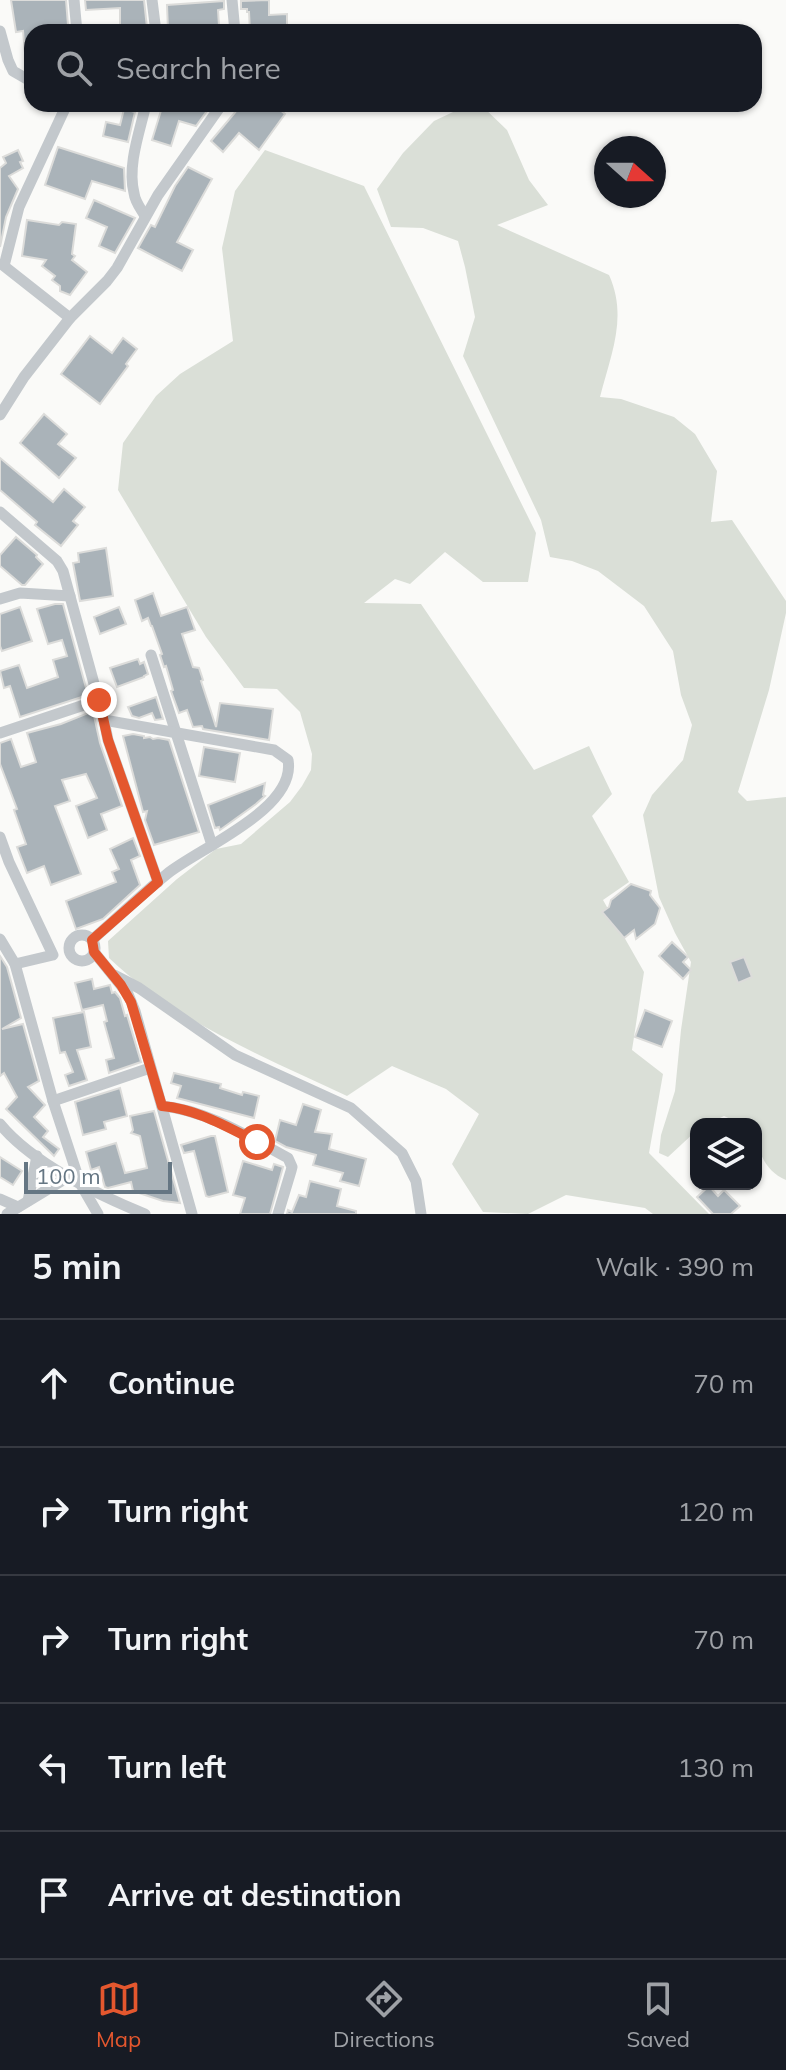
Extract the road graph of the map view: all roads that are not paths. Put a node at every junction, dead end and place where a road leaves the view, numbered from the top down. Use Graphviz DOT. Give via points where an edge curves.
graph roads {
  1 [pos="74,0"];
  2 [pos="152,0"];
  3 [pos="232,0"];
  4 [pos="76,24"];
  5 [pos="155,24"];
  6 [pos="234,24"];
  7 [pos="0,31"];
  8 [pos="24,77"];
  9 [pos="63,112"];
  10 [pos="144,112"];
  11 [pos="216,112"];
  12 [pos="145,216"];
  13 [pos="2,264"];
  14 [pos="70,318"];
  15 [pos="0,415"];
  16 [pos="0,512"];
  17 [pos="70,596"];
  18 [pos="0,599"];
  19 [pos="151,655"];
  20 [pos="99,700"];
  21 [pos="104,720"];
  22 [pos="0,733"];
  23 [pos="175,733"];
  24 [pos="0,837"];
  25 [pos="212,845"];
  26 [pos="158,882"];
  27 [pos="0,939"];
  28 [pos="93,946"];
  29 [pos="69,952"];
  30 [pos="53,955"];
  31 [pos="15,964"];
  32 [pos="114,975"];
  33 [pos="150,1068"];
  34 [pos="53,1101"];
  35 [pos="162,1106"];
  36 [pos="0,1124"];
  37 [pos="6,1138"];
  38 [pos="37,1156"];
  39 [pos="68,1177"];
  40 [pos="80,1183"];
  41 [pos="0,1199"];
  42 [pos="23,1204"];
  43 [pos="7,1214"];
  44 [pos="98,1214"];
  45 [pos="145,1214"];
  46 [pos="192,1214"];
  47 [pos="278,1214"];
  48 [pos="421,1214"];
  1 -- 4 [label="street"];
  2 -- 5 [label="street"];
  3 -- 6 [label="street"];
  7 -- 8 [label="street" via="13,71"];
  9 -- 13 [label="street" via="23,198"];
  10 -- 12 [label="street" via="132,178"];
  11 -- 12 [label="street"];
  12 -- 14 [label="street" via="107,281"];
  13 -- 14 [label="street"];
  14 -- 15 [label="street"];
  16 -- 17 [label="street" via="57,561"];
  17 -- 18 [label="street" via="20,593"];
  17 -- 20 [label="street"];
  19 -- 23 [label="street"];
  20 -- 21 [label="street"];
  20 -- 22 [label="street"];
  21 -- 23 [label="street"];
  21 -- 26 [label="street"];
  23 -- 25 [label="street"];
  23 -- 25 [label="street" via="274,750 288,760 288,778 275,797 238,831"];
  24 -- 30 [label="street"];
  25 -- 26 [label="street"];
  26 -- 28 [label="street"];
  27 -- 31 [label="street"];
  28 -- 29 [label="street" via="90,958 82,961"];
  28 -- 29 [label="street" via="83,935 70,942"];
  28 -- 32 [label="street"];
  29 -- 30 [label="street"];
  30 -- 31 [label="street"];
  31 -- 34 [label="street"];
  32 -- 33 [label="street" via="135,1011"];
  32 -- 48 [label="street" via="235,1055 351,1108 402,1153 416,1181"];
  33 -- 34 [label="street"];
  33 -- 35 [label="street"];
  34 -- 40 [label="street"];
  35 -- 46 [label="street"];
  35 -- 47 [label="street" via="216,1121 288,1158 292,1167"];
  36 -- 37 [label="street"];
  37 -- 38 [label="street"];
  38 -- 39 [label="street"];
  38 -- 42 [label="street"];
  39 -- 40 [label="street"];
  39 -- 42 [label="street"];
  40 -- 44 [label="street"];
  40 -- 45 [label="street"];
  41 -- 42 [label="street"];
  42 -- 43 [label="street"];
}
